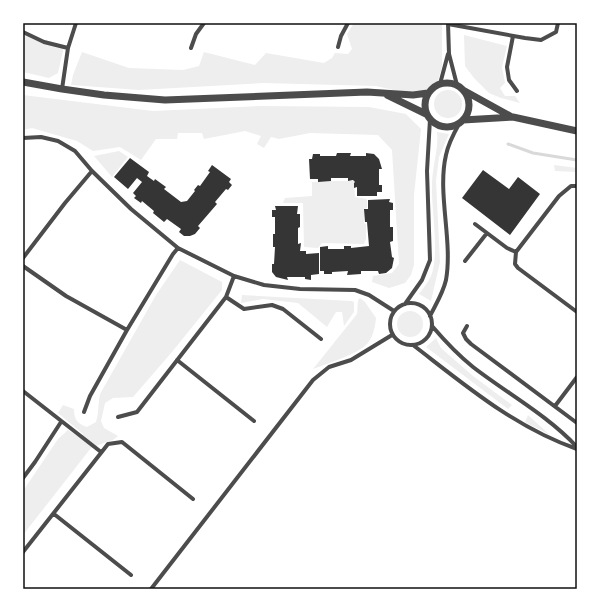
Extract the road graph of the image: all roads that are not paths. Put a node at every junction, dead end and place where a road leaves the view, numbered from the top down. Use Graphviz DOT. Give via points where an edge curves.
graph roads {
  1 [pos="76,23"];
  2 [pos="204,23"];
  3 [pos="348,23"];
  4 [pos="558,23"];
  5 [pos="448,24"];
  6 [pos="23,32"];
  7 [pos="513,36"];
  8 [pos="338,46"];
  9 [pos="68,48"];
  10 [pos="191,48"];
  11 [pos="448,54"];
  12 [pos="23,82"];
  13 [pos="440,84"];
  14 [pos="457,85"];
  15 [pos="62,89"];
  16 [pos="463,90"];
  17 [pos="516,91"];
  18 [pos="383,93"];
  19 [pos="428,93"];
  20 [pos="428,117"];
  21 [pos="513,117"];
  22 [pos="461,122"];
  23 [pos="577,131"];
  24 [pos="23,138"];
  25 [pos="92,171"];
  26 [pos="577,186"];
  27 [pos="475,224"];
  28 [pos="487,233"];
  29 [pos="178,248"];
  30 [pos="516,252"];
  31 [pos="23,258"];
  32 [pos="465,261"];
  33 [pos="23,266"];
  34 [pos="234,276"];
  35 [pos="226,297"];
  36 [pos="405,304"];
  37 [pos="394,311"];
  38 [pos="577,312"];
  39 [pos="430,316"];
  40 [pos="432,326"];
  41 [pos="466,326"];
  42 [pos="126,330"];
  43 [pos="392,334"];
  44 [pos="322,340"];
  45 [pos="413,345"];
  46 [pos="177,360"];
  47 [pos="577,377"];
  48 [pos="23,391"];
  49 [pos="555,406"];
  50 [pos="84,412"];
  51 [pos="118,417"];
  52 [pos="254,421"];
  53 [pos="61,422"];
  54 [pos="577,422"];
  55 [pos="577,448"];
  56 [pos="101,452"];
  57 [pos="23,478"];
  58 [pos="193,499"];
  59 [pos="54,514"];
  60 [pos="23,552"];
  61 [pos="131,575"];
  62 [pos="151,589"];
  1 -- 9 [label="street"];
  2 -- 10 [label="street" via="196,34"];
  3 -- 8 [label="street"];
  4 -- 7 [label="street" via="556,32 542,40"];
  5 -- 7 [label="street"];
  5 -- 11 [label="street"];
  6 -- 9 [label="street" via="44,42"];
  7 -- 17 [label="street" via="507,67 509,80"];
  9 -- 15 [label="street"];
  11 -- 13 [label="street"];
  11 -- 14 [label="street"];
  12 -- 15 [label="street"];
  13 -- 14 [label="street"];
  13 -- 19 [label="street"];
  14 -- 16 [label="street"];
  15 -- 18 [label="street" via="165,100"];
  16 -- 21 [label="street"];
  16 -- 22 [label="street" via="467,96 468,108"];
  18 -- 19 [label="street" via="413,96"];
  18 -- 20 [label="street"];
  19 -- 20 [label="street" via="424,107"];
  20 -- 22 [label="street" via="440,126 447,127"];
  20 -- 36 [label="street" via="430,260 422,280"];
  21 -- 22 [label="street"];
  21 -- 23 [label="street"];
  22 -- 39 [label="street" via="446,154 444,173 446,280"];
  24 -- 25 [label="street" via="42,137 58,141 75,151"];
  25 -- 29 [label="street" via="131,209"];
  25 -- 31 [label="street"];
  26 -- 30 [label="street" via="571,186 559,196"];
  27 -- 28 [label="street"];
  28 -- 30 [label="street"];
  28 -- 32 [label="street"];
  29 -- 34 [label="street"];
  29 -- 42 [label="street"];
  30 -- 38 [label="street" via="518,268"];
  33 -- 42 [label="street" via="66,296"];
  34 -- 35 [label="street"];
  34 -- 37 [label="street" via="264,285 293,289 355,290 369,295"];
  35 -- 44 [label="street" via="244,309 272,305 283,309"];
  35 -- 46 [label="street"];
  36 -- 37 [label="street"];
  36 -- 39 [label="street" via="417,304"];
  37 -- 43 [label="street" via="389,322"];
  39 -- 40 [label="street"];
  40 -- 45 [label="street" via="424,341"];
  40 -- 55 [label="street" via="442,339 472,366 542,416"];
  41 -- 49 [label="street" via="463,332 471,344"];
  42 -- 50 [label="street"];
  43 -- 45 [label="street" via="401,343"];
  43 -- 62 [label="street" via="351,360 329,367 313,380"];
  45 -- 55 [label="street" via="504,414 561,443"];
  46 -- 51 [label="street" via="137,412"];
  46 -- 52 [label="street"];
  47 -- 49 [label="street"];
  48 -- 53 [label="street"];
  49 -- 54 [label="street"];
  53 -- 56 [label="street"];
  53 -- 57 [label="street"];
  56 -- 58 [label="street" via="108,444 122,442"];
  56 -- 59 [label="street"];
  59 -- 60 [label="street"];
  59 -- 61 [label="street"];
}
